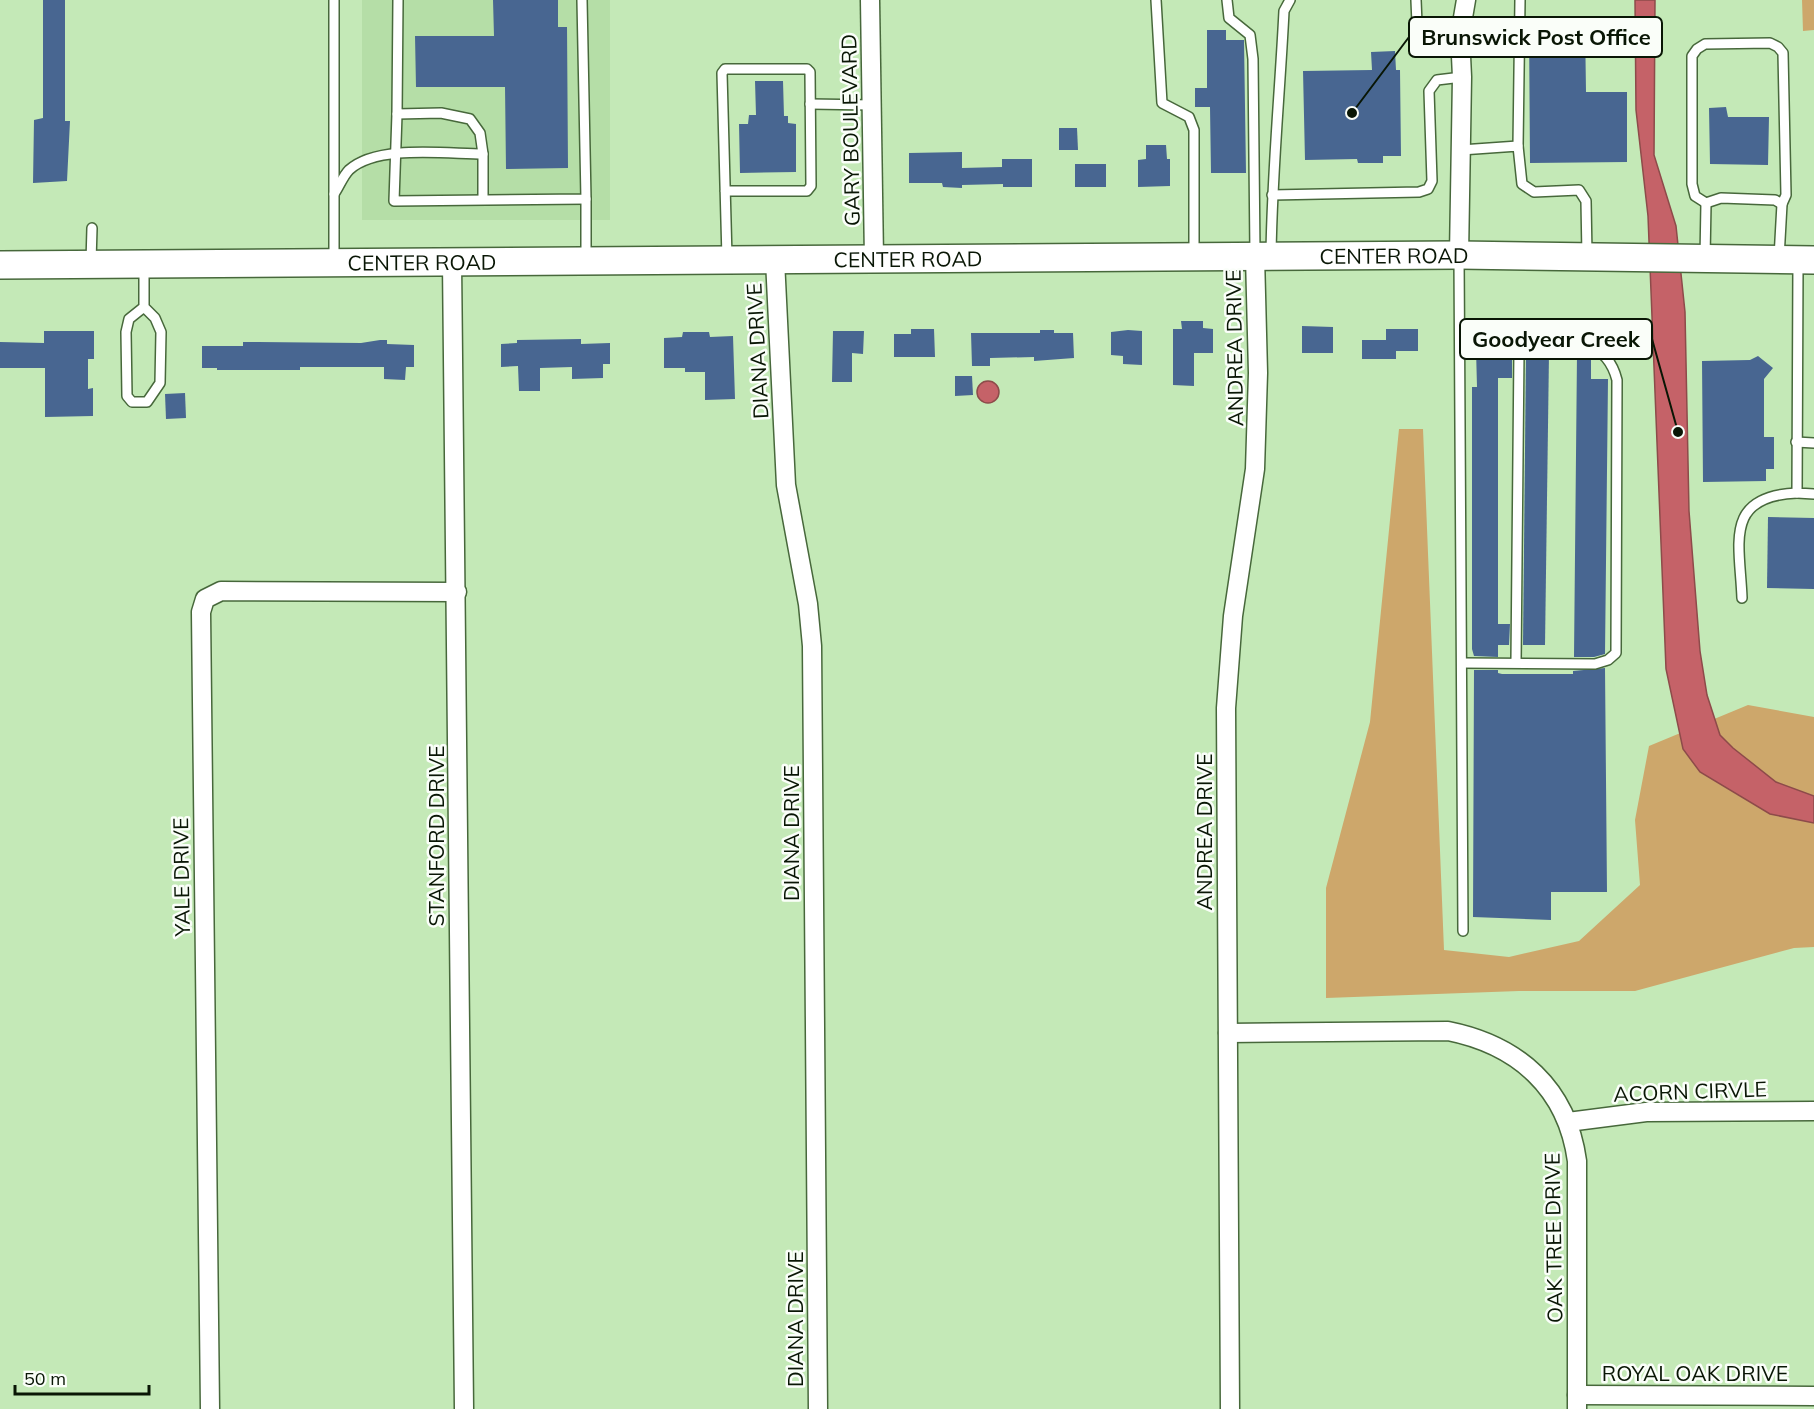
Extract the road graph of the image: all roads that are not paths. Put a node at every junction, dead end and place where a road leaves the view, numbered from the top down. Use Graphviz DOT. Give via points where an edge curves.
graph roads {
  1 [pos="334,0"];
  2 [pos="398,0"];
  3 [pos="582,0"];
  4 [pos="870,0"];
  5 [pos="1156,0"];
  6 [pos="1227,0"];
  7 [pos="1290,0"];
  8 [pos="1416,0"];
  9 [pos="1466,0"];
  10 [pos="1520,0"];
  11 [pos="1418,48"];
  12 [pos="1462,77"];
  13 [pos="810,104"];
  14 [pos="872,105"];
  15 [pos="397,114"];
  16 [pos="1518,146"];
  17 [pos="1461,150"];
  18 [pos="394,153"];
  19 [pos="483,154"];
  20 [pos="725,191"];
  21 [pos="334,194"];
  22 [pos="1272,195"];
  23 [pos="483,199"];
  24 [pos="586,199"];
  25 [pos="1706,203"];
  26 [pos="1782,204"];
  27 [pos="92,228"];
  28 [pos="1459,255"];
  29 [pos="1194,257"];
  30 [pos="1263,257"];
  31 [pos="1587,257"];
  32 [pos="1693,258"];
  33 [pos="874,259"];
  34 [pos="727,260"];
  35 [pos="775,260"];
  36 [pos="1797,260"];
  37 [pos="586,261"];
  38 [pos="452,262"];
  39 [pos="334,263"];
  40 [pos="0,265"];
  41 [pos="90,265"];
  42 [pos="144,265"];
  43 [pos="144,307"];
  44 [pos="1796,442"];
  45 [pos="1814,443"];
  46 [pos="1797,494"];
  47 [pos="1814,494"];
  48 [pos="457,592"];
  49 [pos="1742,598"];
  50 [pos="1462,663"];
  51 [pos="1516,663"];
  52 [pos="1463,931"];
  53 [pos="1228,1033"];
  54 [pos="1814,1111"];
  55 [pos="1568,1122"];
  56 [pos="1814,1396"];
  57 [pos="1577,1402"];
  58 [pos="210,1409"];
  59 [pos="464,1409"];
  60 [pos="818,1409"];
  61 [pos="1230,1409"];
  1 -- 21 [label="lane"];
  2 -- 15 [label="lane"];
  3 -- 24 [label="lane"];
  4 -- 14 [label="street, GARY BOULEVARD"];
  5 -- 29 [label="lane" via="1162,103 1189,117 1194,130"];
  6 -- 30 [label="lane" via="1229,18 1250,35 1254,180"];
  7 -- 22 [label="lane" via="1284,11"];
  8 -- 11 [label="lane"];
  9 -- 12 [label="street" via="1460,35"];
  10 -- 16 [label="lane"];
  12 -- 17 [label="street"];
  12 -- 22 [label="lane" via="1437,80 1429,91 1432,181 1428,189"];
  13 -- 14 [label="lane"];
  13 -- 20 [label="lane" via="811,186 807,191"];
  13 -- 20 [label="lane" via="807,69 725,69"];
  14 -- 33 [label="street, GARY BOULEVARD"];
  15 -- 18 [label="lane"];
  15 -- 19 [label="lane" via="441,113 470,119 480,133"];
  16 -- 17 [label="lane"];
  16 -- 31 [label="lane" via="1522,184 1534,192 1579,190 1586,201"];
  17 -- 28 [label="street"];
  18 -- 19 [label="lane"];
  18 -- 21 [label="lane" via="371,157 349,170"];
  18 -- 23 [label="lane" via="394,201"];
  19 -- 23 [label="lane"];
  20 -- 34 [label="lane"];
  21 -- 39 [label="lane"];
  22 -- 30 [label="lane"];
  23 -- 24 [label="lane"];
  24 -- 37 [label="lane"];
  25 -- 26 [label="lane" via="1720,198 1775,200"];
  25 -- 26 [label="lane" via="1695,196 1692,184 1692,56 1705,44 1770,43 1783,53 1786,195"];
  25 -- 32 [label="lane"];
  26 -- 36 [label="lane"];
  27 -- 41 [label="lane"];
  28 -- 30 [label="main road, CENTER ROAD"];
  28 -- 31 [label="main road, CENTER ROAD"];
  28 -- 50 [label="lane"];
  29 -- 30 [label="main road, CENTER ROAD"];
  29 -- 33 [label="main road, CENTER ROAD"];
  30 -- 53 [label="street, ANDREA DRIVE" via="1255,469 1233,616 1226,708"];
  31 -- 32 [label="main road, CENTER ROAD"];
  32 -- 36 [label="main road, CENTER ROAD"];
  33 -- 35 [label="main road, CENTER ROAD"];
  34 -- 35 [label="main road, CENTER ROAD"];
  34 -- 37 [label="main road, CENTER ROAD"];
  35 -- 60 [label="street, DIANA DRIVE" via="786,485 812,646"];
  36 -- 44 [label="lane"];
  37 -- 38 [label="main road, CENTER ROAD"];
  38 -- 39 [label="main road, CENTER ROAD"];
  38 -- 48 [label="street, STANFORD DRIVE"];
  39 -- 42 [label="main road, CENTER ROAD"];
  40 -- 41 [label="main road, CENTER ROAD"];
  41 -- 42 [label="main road, CENTER ROAD"];
  42 -- 43 [label="lane"];
  43 -- 43 [label="lane" via="129,319 126,332 127,396 132,402 147,402 160,383 160,332 155,318"];
  44 -- 45 [label="lane"];
  44 -- 46 [label="lane"];
  46 -- 47 [label="lane"];
  46 -- 49 [label="lane" via="1764,499 1743,516"];
  48 -- 58 [label="street, YALE DRIVE" via="221,591 205,599 201,612"];
  48 -- 59 [label="street, STANFORD DRIVE"];
  50 -- 51 [label="lane"];
  50 -- 52 [label="lane"];
  51 -- 51 [label="lane" via="1519,351 1523,342 1531,339 1584,343 1603,353 1617,380 1616,653 1595,664"];
  53 -- 55 [label="street, OAK TREE DRIVE" via="1448,1030 1476,1036 1497,1045 1528,1067"];
  53 -- 61 [label="street, ANDREA DRIVE"];
  54 -- 55 [label="street, ACORN CIRVLE" via="1646,1112"];
  55 -- 57 [label="street, OAK TREE DRIVE" via="1577,1170"];
  56 -- 57 [label="street, ROYAL OAK DRIVE"];
}
